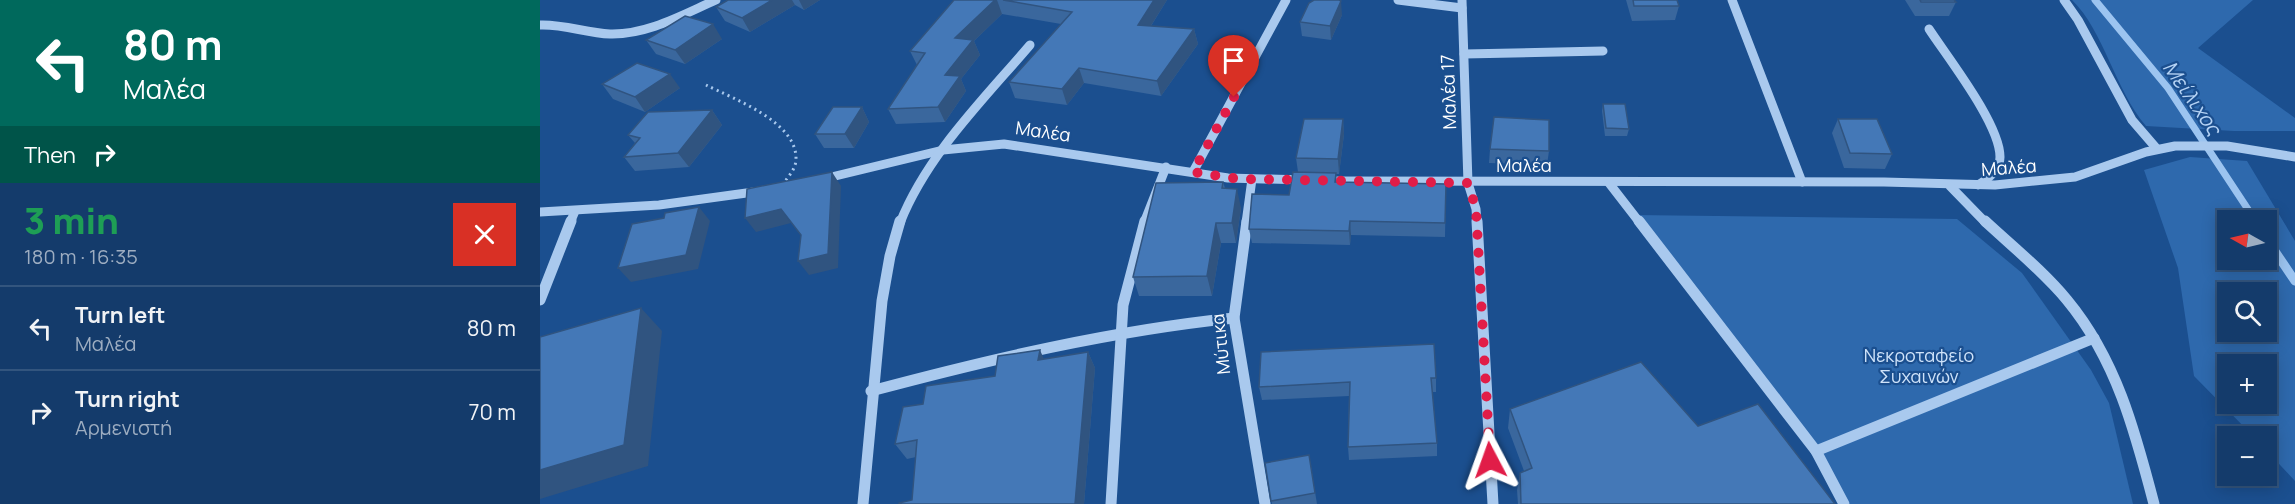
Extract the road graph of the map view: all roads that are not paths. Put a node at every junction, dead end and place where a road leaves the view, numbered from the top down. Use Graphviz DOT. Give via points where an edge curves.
graph roads {
  1 [pos="716,0"];
  2 [pos="1286,0"];
  3 [pos="1398,0"];
  4 [pos="1732,0"];
  5 [pos="2064,0"];
  6 [pos="1462,4"];
  7 [pos="540,25"];
  8 [pos="1929,29"];
  9 [pos="1030,45"];
  10 [pos="1603,51"];
  11 [pos="1464,54"];
  12 [pos="2157,149"];
  13 [pos="943,150"];
  14 [pos="2295,157"];
  15 [pos="1166,167"];
  16 [pos="1193,172"];
  17 [pos="1252,179"];
  18 [pos="811,181"];
  19 [pos="1802,182"];
  20 [pos="1468,183"];
  21 [pos="1610,183"];
  22 [pos="1950,186"];
  23 [pos="1974,187"];
  24 [pos="781,188"];
  25 [pos="575,211"];
  26 [pos="540,212"];
  27 [pos="540,300"];
  28 [pos="1233,318"];
  29 [pos="1119,332"];
  30 [pos="2094,338"];
  31 [pos="871,392"];
  32 [pos="1816,451"];
  33 [pos="863,504"];
  34 [pos="1111,504"];
  35 [pos="1265,504"];
  36 [pos="1493,504"];
  37 [pos="1844,504"];
  38 [pos="2154,504"];
  1 -- 7 [label="street" via="661,23 624,33"];
  2 -- 16 [label="street"];
  3 -- 6 [label="street"];
  4 -- 19 [label="street"];
  5 -- 12 [label="street" via="2132,120"];
  6 -- 11 [label="street, Μαλέα 17"];
  8 -- 23 [label="street" via="1980,110 2000,155 1998,168"];
  9 -- 13 [label="street"];
  10 -- 11 [label="street"];
  11 -- 20 [label="street, Μαλέα 17"];
  12 -- 14 [label="street, Μαλέα" via="2223,146"];
  12 -- 23 [label="street, Μαλέα" via="2071,178"];
  13 -- 15 [label="street, Μαλέα" via="1004,144"];
  13 -- 18 [label="street, Μαλέα"];
  13 -- 31 [label="street" via="913,195 891,250"];
  15 -- 16 [label="street, Μαλέα"];
  15 -- 29 [label="street" via="1137,245"];
  16 -- 17 [label="street, Μαλέα"];
  17 -- 20 [label="street, Μαλέα"];
  17 -- 28 [label="street, Μύτικα"];
  19 -- 21 [label="street, Μαλέα"];
  19 -- 22 [label="street, Μαλέα"];
  20 -- 21 [label="street, Μαλέα"];
  20 -- 36 [label="street, Μαλέα 17" via="1476,220"];
  21 -- 32 [label="street"];
  22 -- 23 [label="street, Μαλέα"];
  22 -- 30 [label="street" via="2067,300"];
  24 -- 25 [label="street" via="697,201"];
  25 -- 26 [label="street"];
  25 -- 27 [label="street"];
  28 -- 29 [label="street"];
  28 -- 35 [label="street, Μύτικα"];
  29 -- 31 [label="street" via="994,358"];
  29 -- 34 [label="street"];
  30 -- 32 [label="street"];
  30 -- 38 [label="street" via="2124,395"];
  31 -- 33 [label="street"];
  32 -- 37 [label="street"];
}
